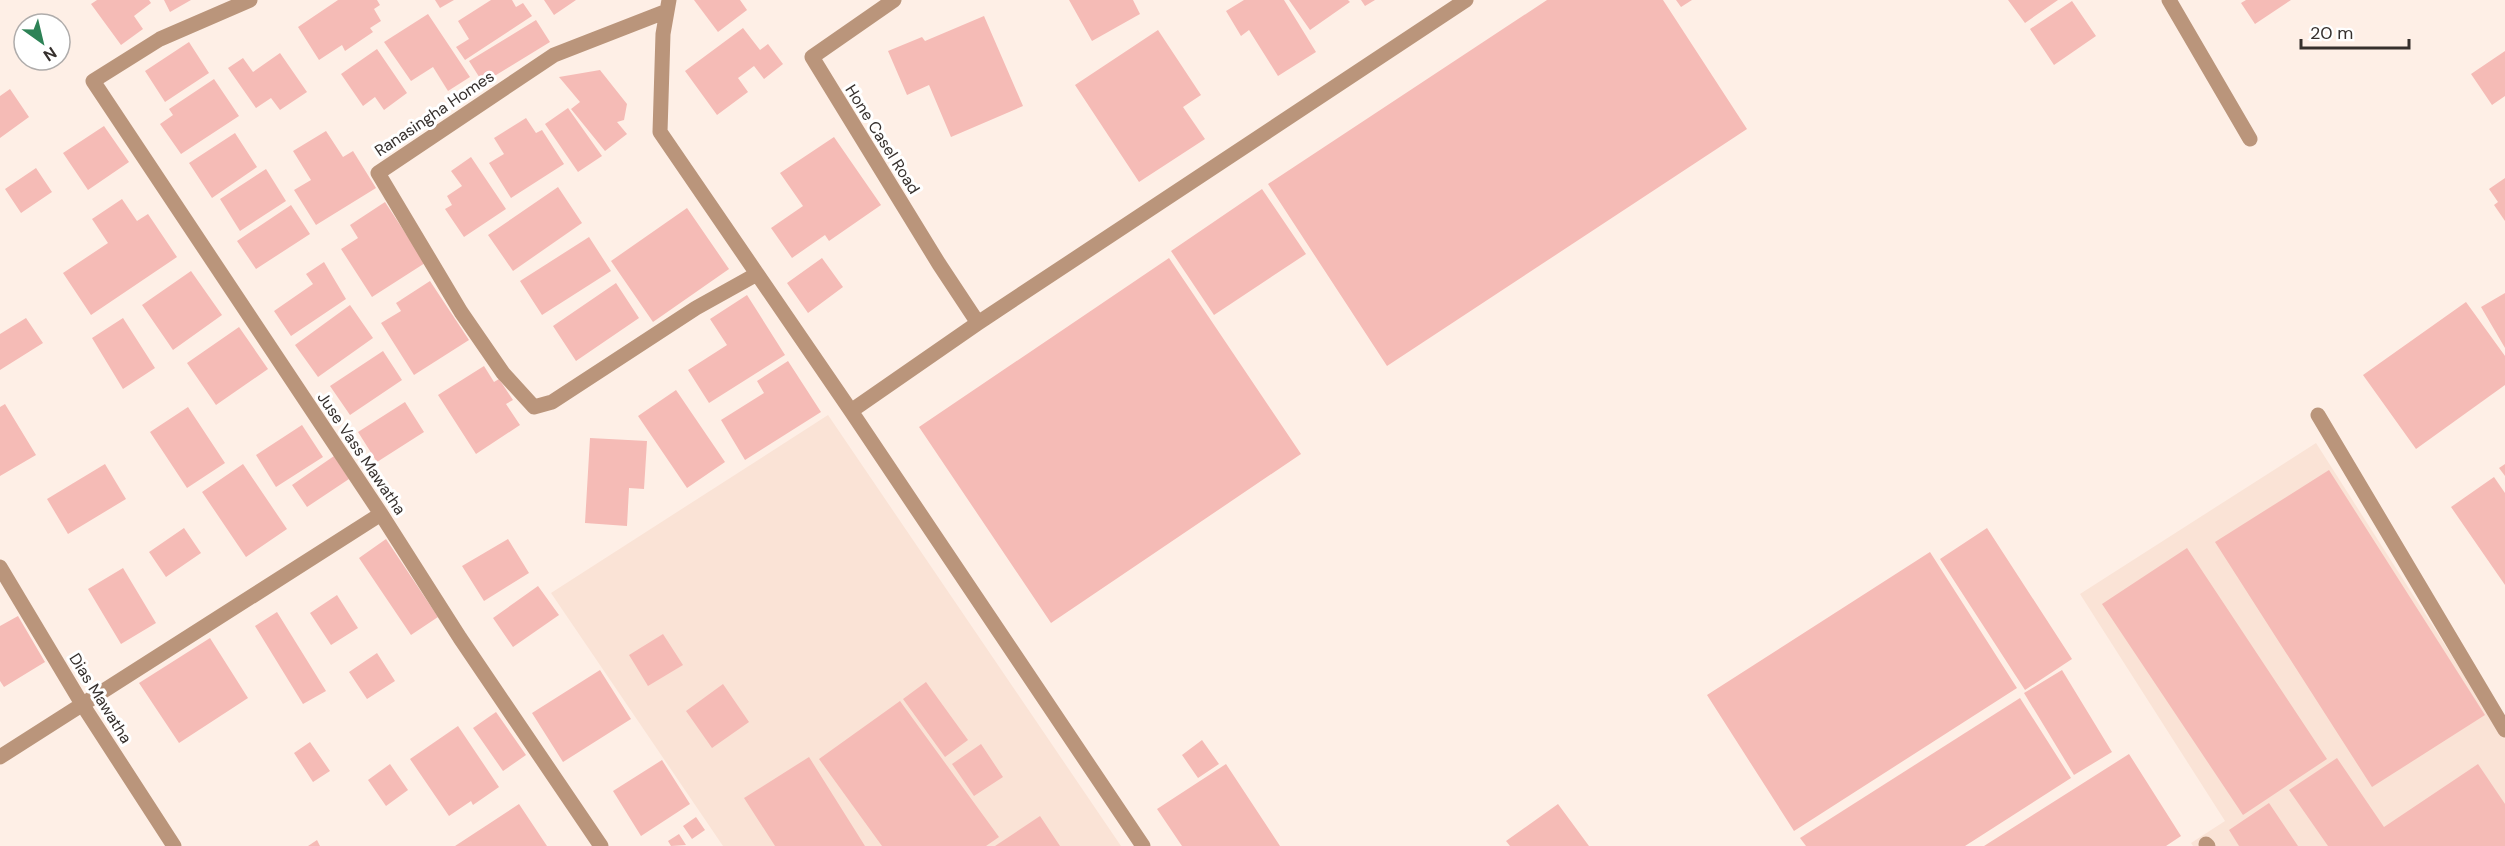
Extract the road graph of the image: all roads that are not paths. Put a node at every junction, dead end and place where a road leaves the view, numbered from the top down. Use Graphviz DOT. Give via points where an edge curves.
graph roads {
  1 [pos="250,0"];
  2 [pos="894,0"];
  3 [pos="1466,0"];
  4 [pos="2169,0"];
  5 [pos="668,5"];
  6 [pos="2250,139"];
  7 [pos="757,274"];
  8 [pos="978,323"];
  9 [pos="851,411"];
  10 [pos="2318,415"];
  11 [pos="381,514"];
  12 [pos="0,567"];
  13 [pos="82,704"];
  14 [pos="2505,730"];
  15 [pos="0,757"];
  16 [pos="174,846"];
  17 [pos="601,846"];
  18 [pos="1143,846"];
  1 -- 11 [label="street, Juse Vass Mawatha" via="160,39 93,81"];
  2 -- 8 [label="street, Hone Casel Road" via="812,57"];
  3 -- 8 [label="street"];
  4 -- 6 [label="street"];
  5 -- 7 [label="street" via="663,34 660,132"];
  5 -- 7 [label="street, Ranasingha Homes" via="554,55 378,172 461,312 503,374 534,406 552,402 696,308"];
  7 -- 9 [label="street"];
  8 -- 9 [label="street"];
  9 -- 18 [label="street"];
  10 -- 14 [label="street"];
  11 -- 13 [label="street"];
  11 -- 17 [label="street, Juse Vass Mawatha" via="466,648"];
  12 -- 13 [label="street, Dias Mawatha"];
  13 -- 15 [label="street"];
  13 -- 16 [label="street, Dias Mawatha"];
}
